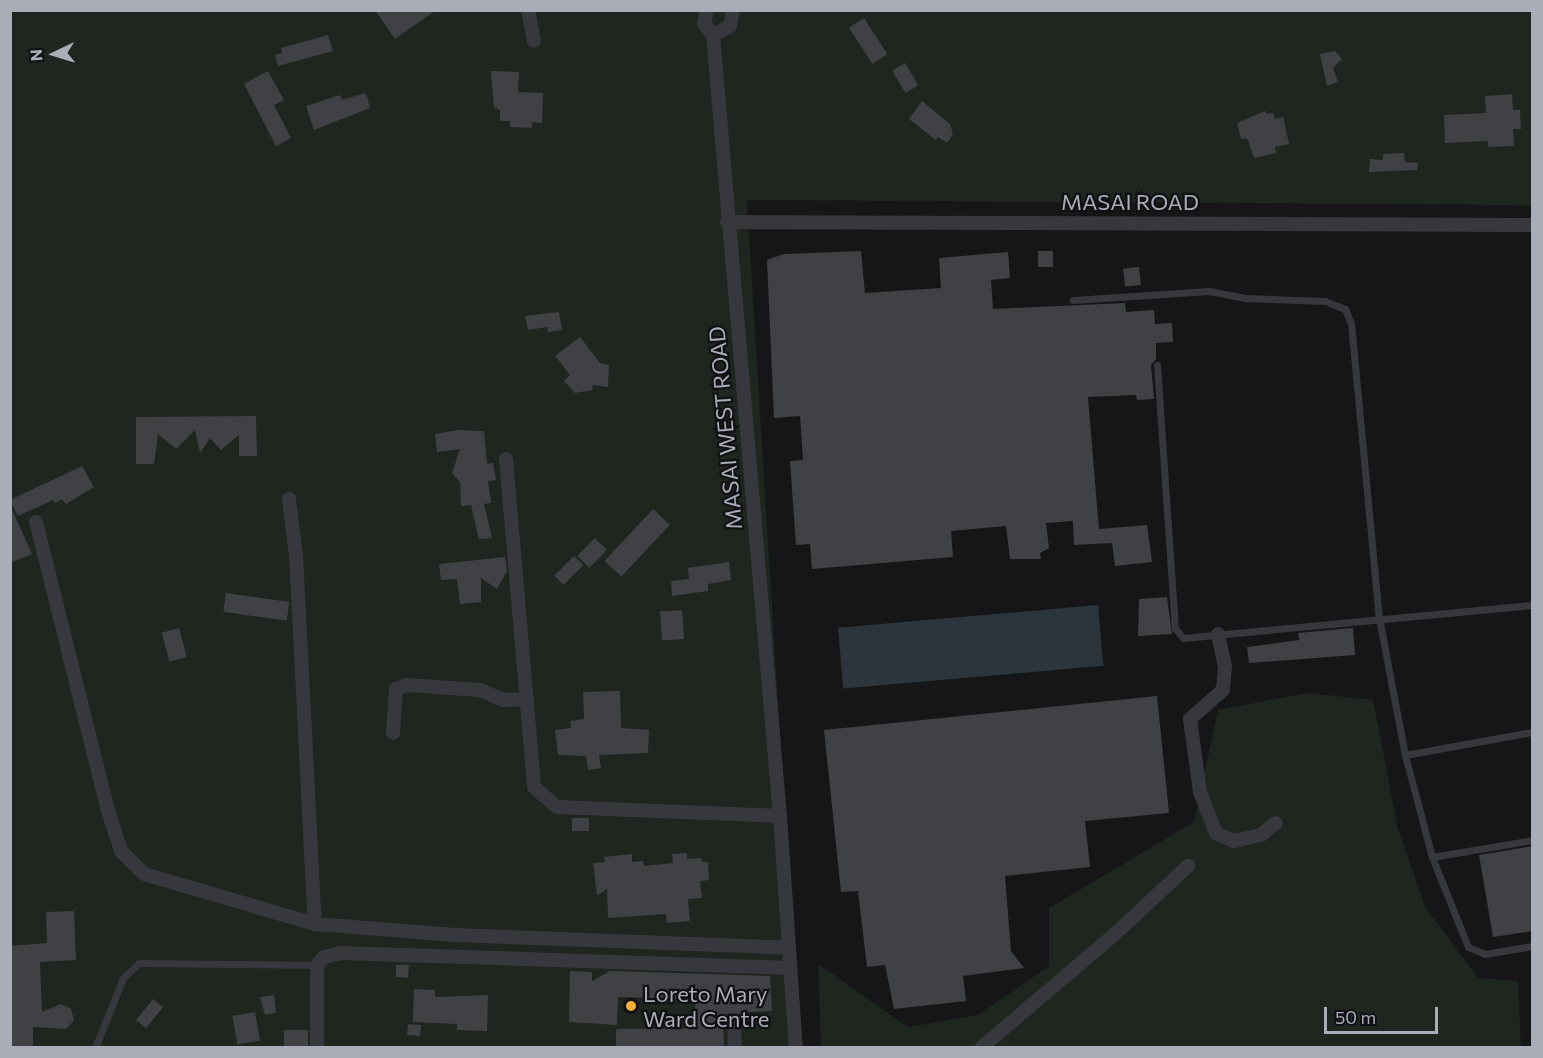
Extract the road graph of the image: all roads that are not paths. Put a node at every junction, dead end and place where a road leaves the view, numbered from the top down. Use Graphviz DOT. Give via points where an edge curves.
graph roads {
  1 [pos="528,10"];
  2 [pos="706,10"];
  3 [pos="734,10"];
  4 [pos="713,35"];
  5 [pos="534,40"];
  6 [pos="727,222"];
  7 [pos="1533,225"];
  8 [pos="1073,300"];
  9 [pos="1157,365"];
  10 [pos="506,459"];
  11 [pos="289,499"];
  12 [pos="36,522"];
  13 [pos="1533,605"];
  14 [pos="1379,618"];
  15 [pos="1218,634"];
  16 [pos="526,699"];
  17 [pos="393,732"];
  18 [pos="1533,732"];
  19 [pos="1405,754"];
  20 [pos="780,816"];
  21 [pos="1276,823"];
  22 [pos="1533,840"];
  23 [pos="1432,857"];
  24 [pos="1188,866"];
  25 [pos="315,924"];
  26 [pos="1533,946"];
  27 [pos="788,948"];
  28 [pos="317,965"];
  29 [pos="790,968"];
  30 [pos="734,1022"];
  31 [pos="95,1047"];
  32 [pos="317,1047"];
  33 [pos="735,1047"];
  34 [pos="796,1047"];
  35 [pos="981,1047"];
  1 -- 5 [label="street"];
  2 -- 4 [label="street, MASAI WEST ROAD" via="704,24"];
  3 -- 4 [label="street" via="730,26"];
  4 -- 6 [label="street, MASAI WEST ROAD"];
  6 -- 7 [label="street, MASAI ROAD"];
  6 -- 20 [label="street, MASAI WEST ROAD"];
  8 -- 14 [label="lane" via="1209,291 1246,298 1325,301 1345,309 1351,323"];
  9 -- 15 [label="lane" via="1175,628 1183,638"];
  10 -- 16 [label="street"];
  11 -- 25 [label="street" via="296,555"];
  12 -- 25 [label="street" via="121,851 131,864 159,880"];
  13 -- 14 [label="lane"];
  14 -- 15 [label="lane"];
  14 -- 19 [label="lane"];
  15 -- 21 [label="street" via="1225,666 1223,690 1190,719 1200,792 1216,833 1234,841 1261,835"];
  16 -- 17 [label="street" via="503,700 480,690 406,685 396,689"];
  16 -- 20 [label="street" via="534,787 557,807"];
  18 -- 19 [label="lane"];
  19 -- 23 [label="lane"];
  20 -- 27 [label="street, MASAI WEST ROAD"];
  22 -- 23 [label="lane"];
  23 -- 26 [label="lane" via="1468,946 1485,954"];
  24 -- 35 [label="street" via="1115,934"];
  25 -- 27 [label="street" via="456,935"];
  27 -- 29 [label="street, MASAI WEST ROAD"];
  28 -- 29 [label="street" via="324,957 341,953"];
  28 -- 31 [label="lane" via="139,963 123,978"];
  28 -- 32 [label="street"];
  29 -- 34 [label="street, MASAI WEST ROAD"];
  30 -- 33 [label="street"];
}
